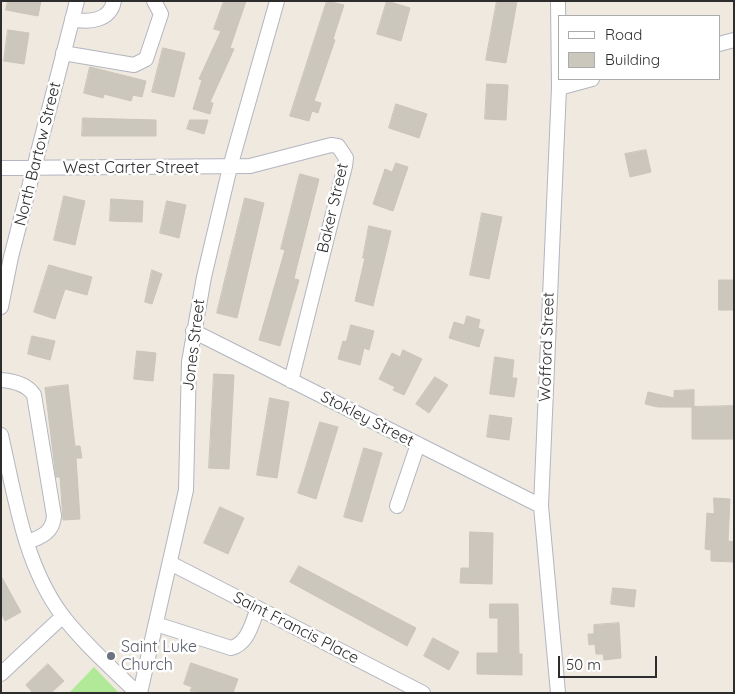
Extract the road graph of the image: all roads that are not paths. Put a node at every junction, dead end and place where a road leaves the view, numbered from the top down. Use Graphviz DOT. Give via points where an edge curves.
graph roads {
  1 [pos="76,1"];
  2 [pos="114,1"];
  3 [pos="154,1"];
  4 [pos="277,1"];
  5 [pos="558,1"];
  6 [pos="558,15"];
  7 [pos="72,19"];
  8 [pos="734,40"];
  9 [pos="720,44"];
  10 [pos="63,53"];
  11 [pos="559,80"];
  12 [pos="588,80"];
  13 [pos="559,88"];
  14 [pos="230,167"];
  15 [pos="1,168"];
  16 [pos="35,168"];
  17 [pos="1,306"];
  18 [pos="193,331"];
  19 [pos="1,380"];
  20 [pos="291,380"];
  21 [pos="1,435"];
  22 [pos="418,444"];
  23 [pos="397,506"];
  24 [pos="541,506"];
  25 [pos="27,542"];
  26 [pos="170,563"];
  27 [pos="258,608"];
  28 [pos="63,616"];
  29 [pos="156,624"];
  30 [pos="1,674"];
  31 [pos="406,689"];
  32 [pos="138,693"];
  33 [pos="423,693"];
  34 [pos="558,693"];
  1 -- 7 [label="street, North Bartow Street"];
  2 -- 7 [label="street" via="105,18 84,22"];
  3 -- 10 [label="street" via="161,14 146,59 141,62 134,65"];
  4 -- 14 [label="street, Jones Street"];
  5 -- 6 [label="street, Wofford Street"];
  7 -- 10 [label="street, North Bartow Street"];
  8 -- 9 [label="street"];
  10 -- 16 [label="street, North Bartow Street"];
  11 -- 13 [label="street, Wofford Street"];
  12 -- 13 [label="street"];
  13 -- 24 [label="street, Wofford Street"];
  14 -- 16 [label="street, West Carter Street"];
  14 -- 18 [label="street, Jones Street"];
  14 -- 20 [label="street, Baker Street" via="250,166 331,145 338,146 346,158"];
  15 -- 16 [label="street, West Carter Street"];
  16 -- 17 [label="street, North Bartow Street"];
  18 -- 20 [label="street, Stokley Street"];
  18 -- 26 [label="street, Jones Street" via="187,388 186,490"];
  19 -- 25 [label="street" via="19,383 34,395 54,516 51,528 45,534"];
  20 -- 22 [label="street, Stokley Street"];
  21 -- 25 [label="street"];
  22 -- 23 [label="street"];
  22 -- 24 [label="street, Stokley Street"];
  24 -- 34 [label="street, Wofford Street"];
  25 -- 28 [label="street" via="40,576"];
  26 -- 27 [label="street, Saint Francis Place"];
  26 -- 29 [label="street, Jones Street"];
  27 -- 29 [label="street" via="245,640 232,648"];
  27 -- 31 [label="street, Saint Francis Place"];
  28 -- 30 [label="street"];
  28 -- 32 [label="street"];
  29 -- 32 [label="street, Jones Street"];
  31 -- 33 [label="street, Saint Francis Place"];
}
